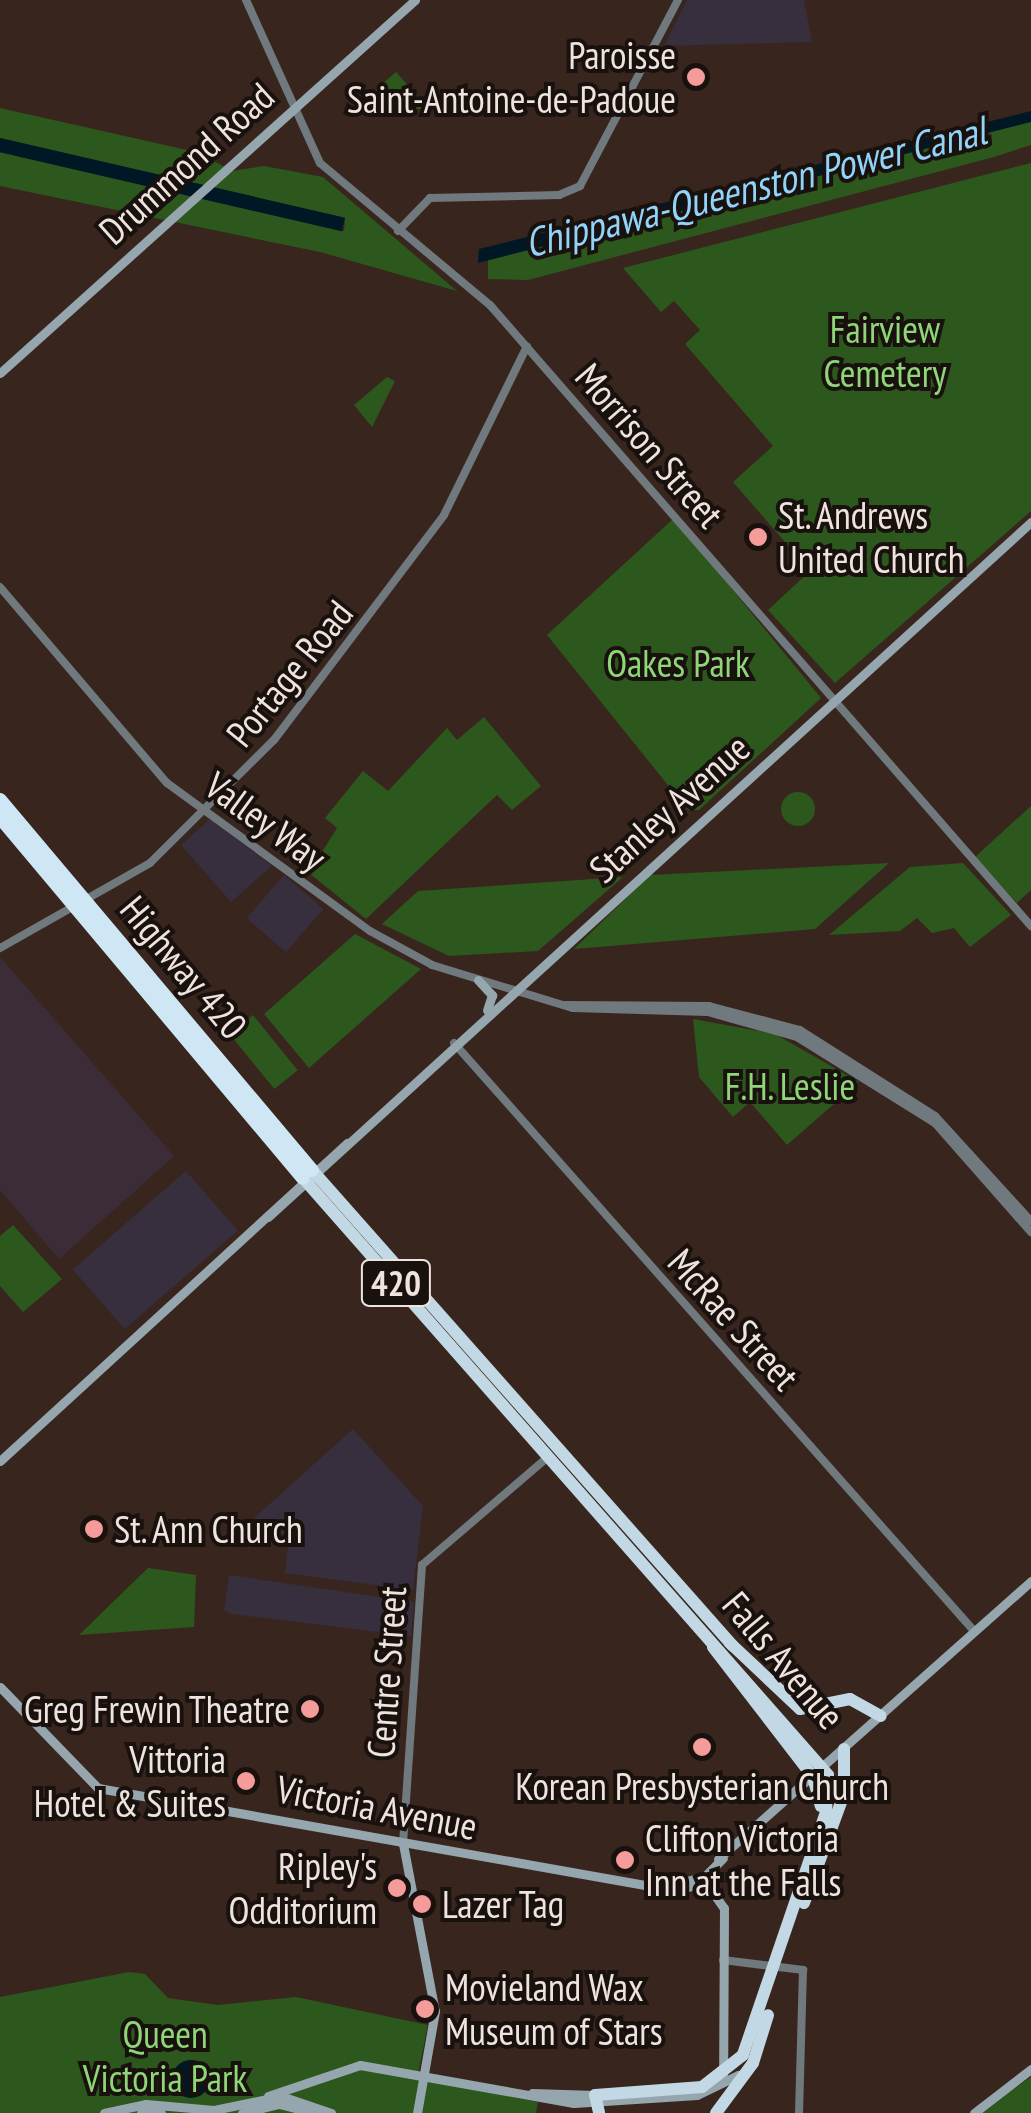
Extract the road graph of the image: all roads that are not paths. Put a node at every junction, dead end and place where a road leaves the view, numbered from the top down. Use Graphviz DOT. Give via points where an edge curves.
graph roads {
  1 [pos="246,0"];
  2 [pos="415,0"];
  3 [pos="678,0"];
  4 [pos="294,107"];
  5 [pos="398,230"];
  6 [pos="527,346"];
  7 [pos="0,373"];
  8 [pos="1031,522"];
  9 [pos="0,587"];
  10 [pos="832,700"];
  11 [pos="0,800"];
  12 [pos="208,810"];
  13 [pos="0,817"];
  14 [pos="1031,926"];
  15 [pos="0,948"];
  16 [pos="478,980"];
  17 [pos="513,991"];
  18 [pos="566,1004"];
  19 [pos="483,1017"];
  20 [pos="454,1043"];
  21 [pos="311,1178"];
  22 [pos="1031,1221"];
  23 [pos="1031,1232"];
  24 [pos="554,1450"];
  25 [pos="0,1461"];
  26 [pos="1031,1581"];
  27 [pos="681,1603"];
  28 [pos="974,1631"];
  29 [pos="728,1641"];
  30 [pos="0,1687"];
  31 [pos="882,1716"];
  32 [pos="839,1753"];
  33 [pos="816,1773"];
  34 [pos="403,1844"];
  35 [pos="702,1877"];
  36 [pos="800,1901"];
  37 [pos="724,1960"];
  38 [pos="762,2034"];
  39 [pos="722,2047"];
  40 [pos="328,2070"];
  41 [pos="1031,2070"];
  42 [pos="426,2073"];
  43 [pos="722,2082"];
  44 [pos="744,2086"];
  45 [pos="666,2095"];
  46 [pos="268,2096"];
  47 [pos="596,2103"];
  48 [pos="314,2108"];
  49 [pos="104,2113"];
  50 [pos="141,2113"];
  51 [pos="161,2113"];
  52 [pos="242,2113"];
  53 [pos="330,2113"];
  54 [pos="417,2113"];
  55 [pos="716,2113"];
  56 [pos="799,2113"];
  57 [pos="974,2113"];
  1 -- 4 [label="street, Morrison Street"];
  2 -- 4 [label="main road, Drummond Road"];
  3 -- 5 [label="street" via="580,186 559,195 430,198"];
  4 -- 5 [label="street, Morrison Street" via="320,163"];
  4 -- 7 [label="main road, Drummond Road"];
  5 -- 6 [label="street, Morrison Street"];
  6 -- 10 [label="street, Morrison Street"];
  6 -- 12 [label="street, Portage Road" via="444,516 293,716"];
  8 -- 10 [label="main road, Stanley Avenue"];
  9 -- 12 [label="street, Valley Way" via="167,783"];
  10 -- 14 [label="street, Morrison Street"];
  10 -- 17 [label="main road, Stanley Avenue"];
  11 -- 21 [label="highway, Highway 420 / 420"];
  12 -- 15 [label="street, Portage Road" via="150,863"];
  12 -- 16 [label="street, Valley Way" via="395,947"];
  13 -- 21 [label="highway, Highway 420 / 420"];
  16 -- 17 [label="street, Valley Way"];
  16 -- 19 [label="main road" via="492,995"];
  17 -- 18 [label="street, Valley Way"];
  17 -- 19 [label="main road, Stanley Avenue"];
  18 -- 22 [label="street, Valley Way" via="709,1006 800,1030 936,1116"];
  18 -- 23 [label="street, Valley Way" via="733,1016 805,1040 936,1124"];
  19 -- 20 [label="main road, Stanley Avenue"];
  20 -- 21 [label="main road, Stanley Avenue"];
  20 -- 28 [label="street, McRae Street"];
  21 -- 24 [label="highway, Falls Avenue / 420"];
  21 -- 24 [label="highway, Falls Avenue / 420"];
  21 -- 25 [label="main road, Stanley Avenue"];
  24 -- 27 [label="highway, Falls Avenue / 420"];
  24 -- 29 [label="highway, Falls Avenue / 420"];
  24 -- 34 [label="street, Centre Street" via="422,1565"];
  26 -- 28 [label="main road"];
  27 -- 33 [label="highway"];
  27 -- 36 [label="highway, Falls Avenue / 420" via="824,1765 826,1812"];
  28 -- 31 [label="main road"];
  29 -- 31 [label="highway" via="800,1709 850,1698"];
  29 -- 36 [label="highway, Falls Avenue / 420" via="832,1772 834,1806"];
  30 -- 34 [label="main road, Victoria Avenue" via="81,1778"];
  31 -- 32 [label="main road"];
  32 -- 33 [label="main road"];
  32 -- 36 [label="highway" via="851,1767 840,1811"];
  33 -- 35 [label="main road"];
  33 -- 36 [label="highway" via="821,1802"];
  34 -- 35 [label="main road, Victoria Avenue" via="664,1888"];
  34 -- 42 [label="main road" via="435,2012"];
  35 -- 37 [label="main road" via="724,1908"];
  36 -- 38 [label="highway, Falls Avenue / 420"];
  36 -- 43 [label="highway, Falls Avenue / 420" via="749,2044"];
  37 -- 39 [label="main road"];
  37 -- 56 [label="street" via="803,1970"];
  38 -- 43 [label="main road, Falls Avenue" via="745,2068"];
  38 -- 44 [label="highway"];
  39 -- 43 [label="main road"];
  39 -- 45 [label="main road" via="711,2074"];
  40 -- 42 [label="main road"];
  40 -- 46 [label="main road"];
  40 -- 48 [label="main road" via="305,2087"];
  41 -- 57 [label="main road"];
  42 -- 47 [label="main road"];
  42 -- 54 [label="main road"];
  43 -- 45 [label="highway"];
  44 -- 55 [label="highway"];
  44 -- 55 [label="highway"];
  45 -- 47 [label="highway"];
  46 -- 48 [label="main road"];
  46 -- 49 [label="main road" via="214,2110 146,2104"];
  48 -- 52 [label="main road" via="279,2104"];
  48 -- 53 [label="main road"];
  50 -- 51 [label="main road"];
}
